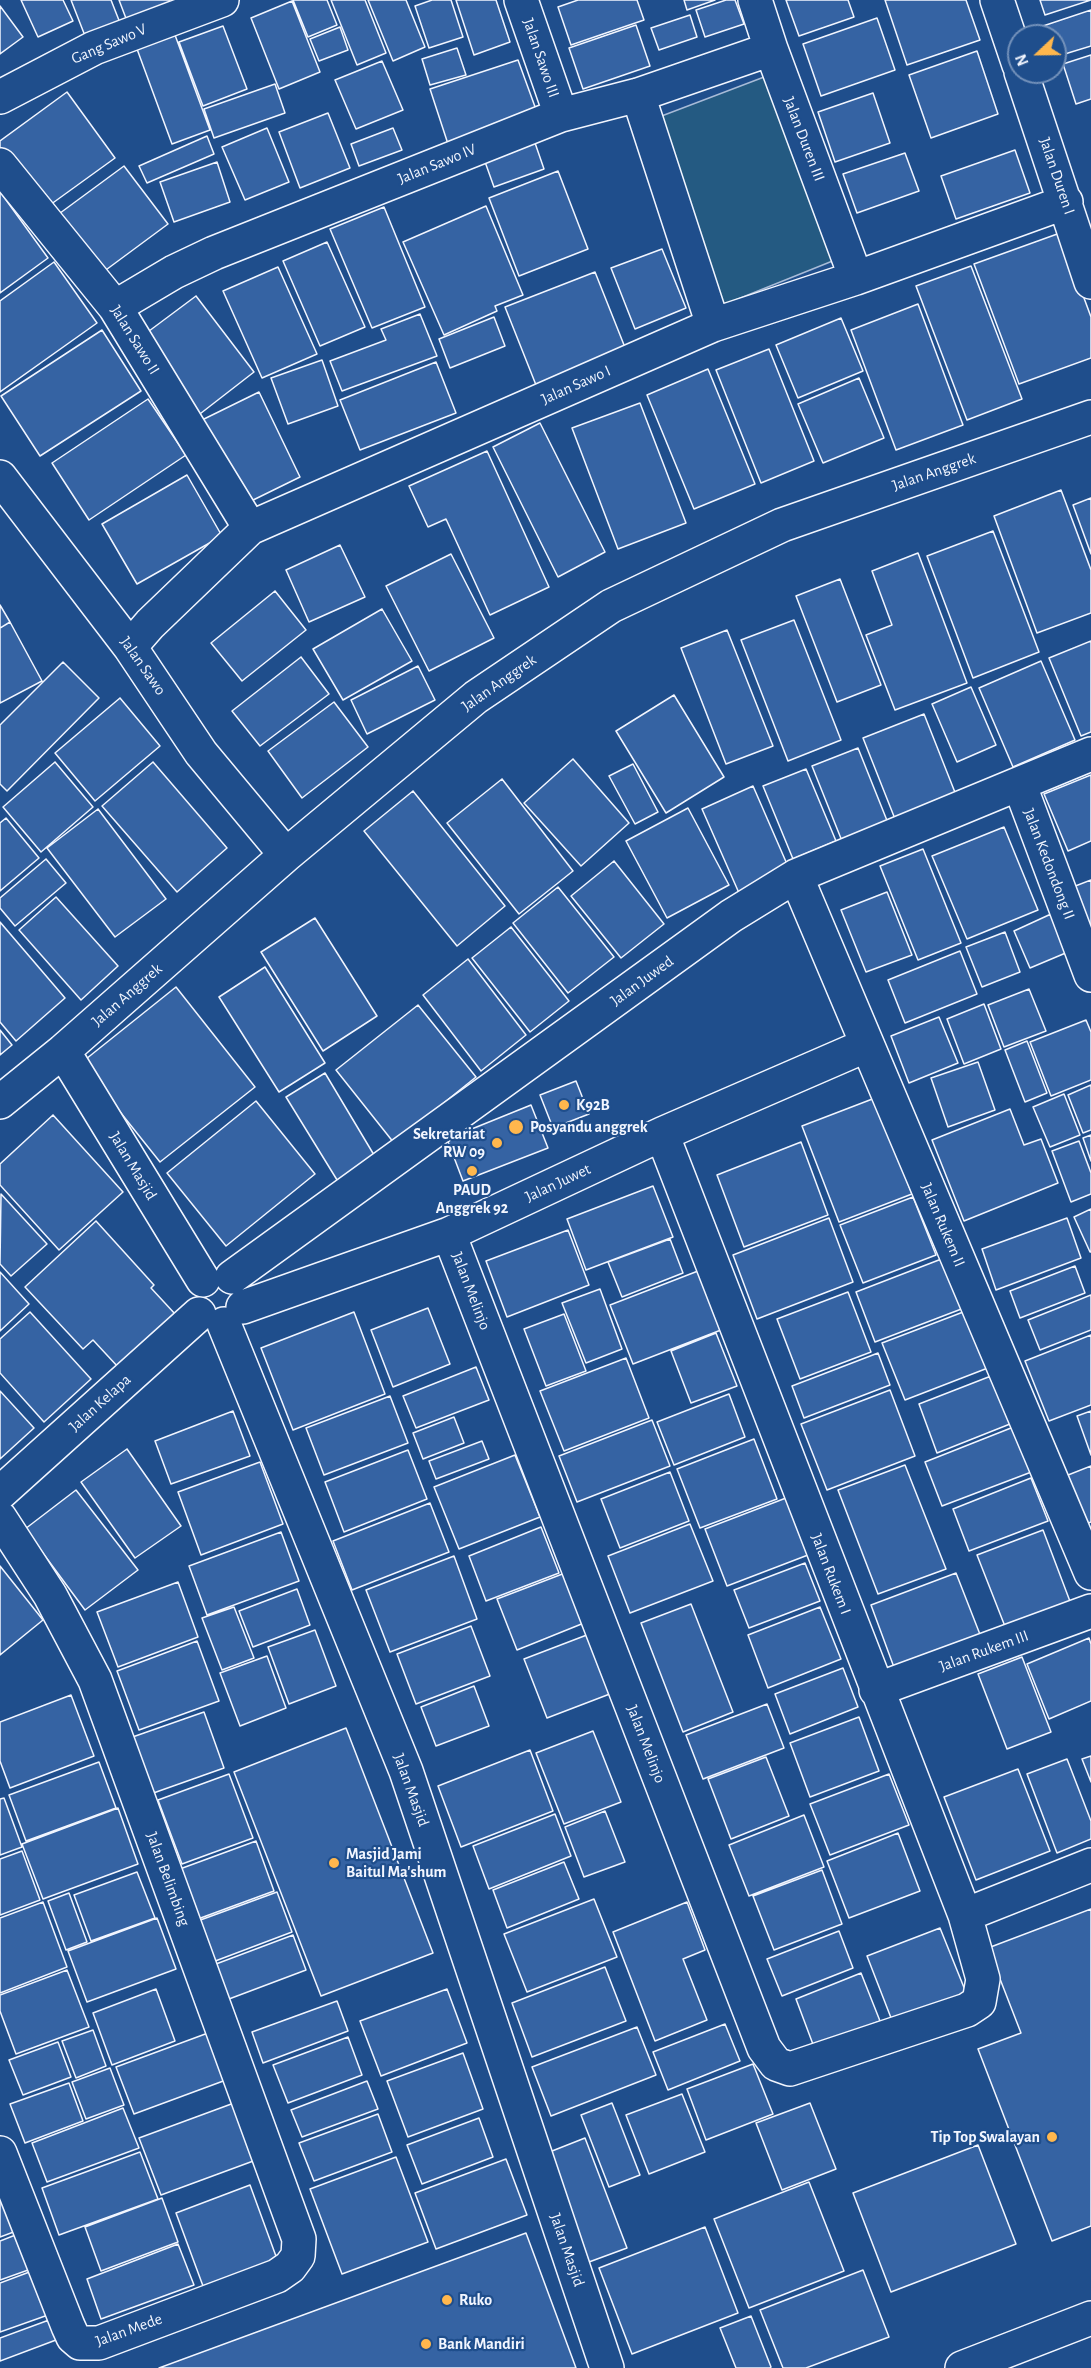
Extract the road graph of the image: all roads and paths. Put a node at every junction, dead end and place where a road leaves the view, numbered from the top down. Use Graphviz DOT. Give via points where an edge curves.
graph roads {
  1 [pos="222,0"];
  2 [pos="521,0"];
  3 [pos="755,0"];
  4 [pos="996,0"];
  5 [pos="1007,31"];
  6 [pos="771,49"];
  7 [pos="1025,84"];
  8 [pos="639,95"];
  9 [pos="0,97"];
  10 [pos="561,115"];
  11 [pos="0,165"];
  12 [pos="1066,202"];
  13 [pos="856,278"];
  14 [pos="1091,282"];
  15 [pos="115,307"];
  16 [pos="712,325"];
  17 [pos="1091,417"];
  18 [pos="0,477"];
  19 [pos="250,528"];
  20 [pos="130,647"];
  21 [pos="1091,754"];
  22 [pos="1020,786"];
  23 [pos="286,855"];
  24 [pos="796,876"];
  25 [pos="1091,975"];
  26 [pos="867,1045"];
  27 [pos="63,1051"];
  28 [pos="0,1102"];
  29 [pos="662,1134"];
  30 [pos="448,1234"];
  31 [pos="220,1301"];
  32 [pos="0,1492"];
  33 [pos="0,1518"];
  34 [pos="1091,1573"];
  35 [pos="1091,1611"];
  36 [pos="876,1690"];
  37 [pos="1091,1865"];
  38 [pos="965,1915"];
  39 [pos="967,2010"];
  40 [pos="0,2153"];
  41 [pos="298,2256"];
  42 [pos="1091,2318"];
  43 [pos="607,2368"];
  44 [pos="962,2368"];
  1 -- 9 [label="street, Gang Sawo V" via="94,48"];
  2 -- 10 [label="street, Jalan Sawo III"];
  3 -- 6 [label="street, Jalan Duren III"];
  4 -- 5 [label="street"];
  6 -- 8 [label="street, Jalan Sawo IV"];
  6 -- 13 [label="street, Jalan Duren III"];
  7 -- 12 [label="street, Jalan Duren I"];
  8 -- 10 [label="street, Jalan Sawo IV"];
  8 -- 16 [label="street"];
  10 -- 15 [label="street, Jalan Sawo IV" via="214,253"];
  11 -- 15 [label="street, Jalan Sawo II"];
  12 -- 13 [label="street, Jalan Sawo I"];
  12 -- 14 [label="street, Jalan Duren I"];
  13 -- 16 [label="street, Jalan Sawo I"];
  15 -- 19 [label="street, Jalan Sawo II"];
  16 -- 19 [label="street, Jalan Sawo I"];
  17 -- 23 [label="street, Jalan Anggrek" via="782,525 611,606 476,697"];
  18 -- 20 [label="street, Jalan Sawo"];
  19 -- 20 [label="street, Jalan Sawo I"];
  20 -- 23 [label="street, Jalan Sawo" via="201,753"];
  21 -- 22 [label="street, Jalan Juwed"];
  22 -- 24 [label="street, Jalan Juwed"];
  22 -- 25 [label="street, Jalan Kedondong II"];
  23 -- 27 [label="street, Jalan Anggrek"];
  24 -- 26 [label="street, Jalan Rukem II"];
  24 -- 31 [label="street, Jalan Juwed" via="730,916"];
  26 -- 29 [label="street, Jalan Juwet"];
  26 -- 34 [label="street, Jalan Rukem II"];
  27 -- 28 [label="street, Jalan Anggrek"];
  27 -- 31 [label="street, Jalan Masjid"];
  29 -- 30 [label="street, Jalan Juwet"];
  29 -- 36 [label="street, Jalan Rukem I"];
  30 -- 31 [label="street, Jalan Juwet"];
  30 -- 39 [label="street, Jalan Melinjo" via="764,2048 776,2064 790,2069"];
  31 -- 32 [label="street, Jalan Kelapa"];
  31 -- 43 [label="street, Jalan Masjid" via="406,1771"];
  33 -- 41 [label="street, Jalan Belimbing" via="50,1595 95,1680 299,2239"];
  35 -- 36 [label="street, Jalan Rukem III"];
  36 -- 38 [label="street, Jalan Rukem I"];
  37 -- 38 [label="street"];
  38 -- 39 [label="street, Jalan Rukem I" via="983,1979 979,2002"];
  40 -- 41 [label="street, Jalan Mede" via="68,2326 81,2343 99,2343 277,2276"];
  42 -- 44 [label="street"];
}
